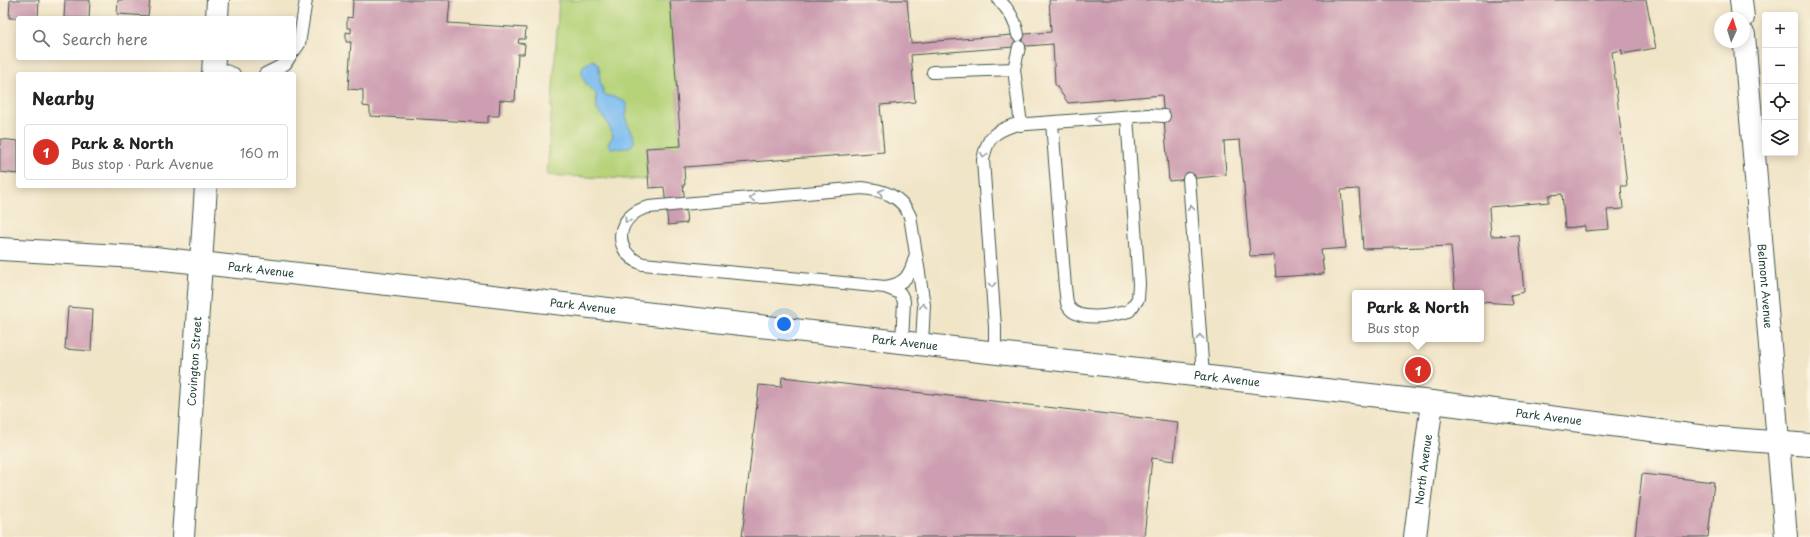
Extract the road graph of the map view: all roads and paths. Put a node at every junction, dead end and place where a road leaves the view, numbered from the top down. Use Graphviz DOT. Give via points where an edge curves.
graph roads {
  1 [pos="218,0"];
  2 [pos="306,0"];
  3 [pos="999,0"];
  4 [pos="1741,0"];
  5 [pos="1742,12"];
  6 [pos="217,16"];
  7 [pos="296,48"];
  8 [pos="1745,48"];
  9 [pos="288,60"];
  10 [pos="1014,69"];
  11 [pos="269,72"];
  12 [pos="934,72"];
  13 [pos="1164,116"];
  14 [pos="1127,117"];
  15 [pos="1052,123"];
  16 [pos="1021,125"];
  17 [pos="1189,179"];
  18 [pos="206,188"];
  19 [pos="0,249"];
  20 [pos="916,254"];
  21 [pos="201,263"];
  22 [pos="885,287"];
  23 [pos="912,343"];
  24 [pos="995,353"];
  25 [pos="1202,376"];
  26 [pos="1432,402"];
  27 [pos="1778,442"];
  28 [pos="1810,445"];
  29 [pos="183,537"];
  30 [pos="1415,537"];
  31 [pos="1786,537"];
  1 -- 6 [label="street"];
  2 -- 7 [label="lane" via="299,44"];
  3 -- 10 [label="lane" via="1017,28"];
  4 -- 5 [label="street"];
  8 -- 27 [label="street, Belmont Avenue"];
  9 -- 11 [label="lane"];
  10 -- 12 [label="lane"];
  10 -- 16 [label="lane"];
  13 -- 14 [label="lane"];
  14 -- 15 [label="lane, one-way"];
  14 -- 15 [label="lane" via="1138,299 1129,311 1112,315 1086,316 1076,313 1068,306"];
  15 -- 16 [label="lane"];
  16 -- 24 [label="lane, one-way" via="998,130 988,140 983,160"];
  25 -- 17 [label="lane, one-way"];
  18 -- 21 [label="street, Covington Street"];
  19 -- 21 [label="street, Park Avenue"];
  20 -- 22 [label="lane" via="912,269 905,279 897,285"];
  20 -- 22 [label="lane, one-way" via="907,209 893,195 862,188 648,207 633,213 622,232 621,239 626,252 643,264"];
  23 -- 20 [label="lane, one-way" via="924,304"];
  21 -- 23 [label="street, Park Avenue"];
  21 -- 29 [label="street, Covington Street"];
  22 -- 23 [label="lane" via="900,293 904,301"];
  23 -- 24 [label="street, Park Avenue"];
  24 -- 25 [label="street, Park Avenue"];
  25 -- 26 [label="street, Park Avenue"];
  26 -- 27 [label="street, Park Avenue" via="1706,437"];
  26 -- 30 [label="street, North Avenue"];
  27 -- 28 [label="street, Park Avenue"];
  27 -- 31 [label="street, Belmont Avenue"];
}
